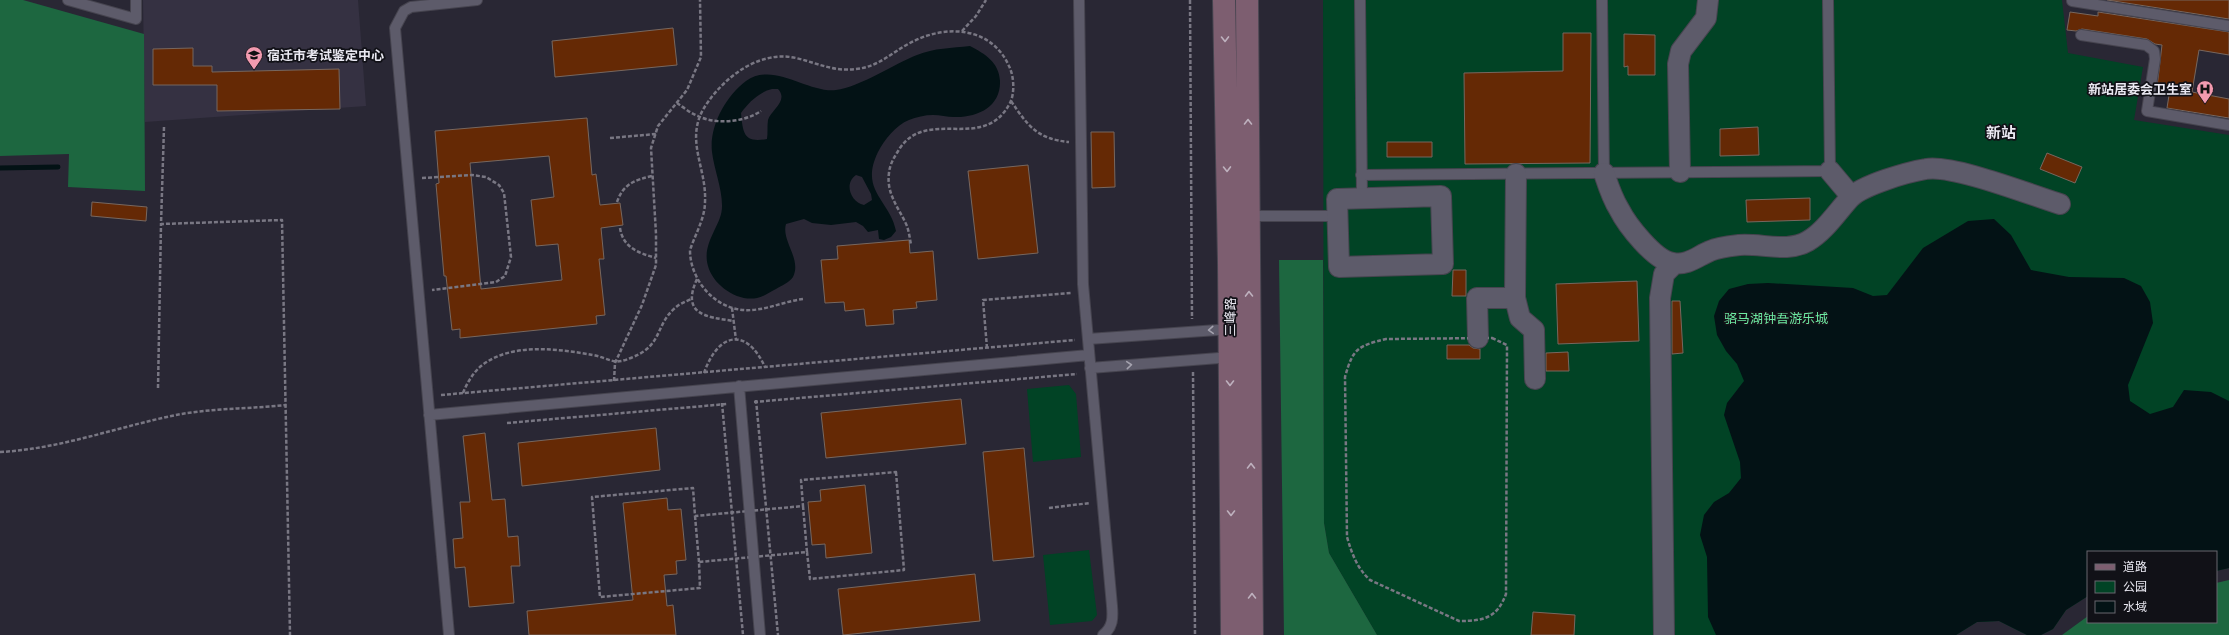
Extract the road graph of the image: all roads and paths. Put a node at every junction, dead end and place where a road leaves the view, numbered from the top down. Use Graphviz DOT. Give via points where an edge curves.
graph roads {
  1 [pos="68,0"];
  2 [pos="136,0"];
  3 [pos="477,0"];
  4 [pos="700,0"];
  5 [pos="986,0"];
  6 [pos="1079,0"];
  7 [pos="1224,0"];
  8 [pos="1247,0"];
  9 [pos="1360,0"];
  10 [pos="1602,0"];
  11 [pos="1708,0"];
  12 [pos="1828,0"];
  13 [pos="2072,1"];
  14 [pos="2229,26"];
  15 [pos="962,31"];
  16 [pos="2081,35"];
  17 [pos="1011,101"];
  18 [pos="676,103"];
  19 [pos="761,111"];
  20 [pos="698,117"];
  21 [pos="2229,125"];
  22 [pos="164,128"];
  23 [pos="656,134"];
  24 [pos="610,138"];
  25 [pos="1080,142"];
  26 [pos="1830,171"];
  27 [pos="1680,172"];
  28 [pos="1604,173"];
  29 [pos="1516,174"];
  30 [pos="1361,175"];
  31 [pos="652,176"];
  32 [pos="408,179"];
  33 [pos="1851,196"];
  34 [pos="1362,198"];
  35 [pos="617,202"];
  36 [pos="2060,204"];
  37 [pos="1239,216"];
  38 [pos="1337,216"];
  39 [pos="161,224"];
  40 [pos="620,228"];
  41 [pos="911,245"];
  42 [pos="656,258"];
  43 [pos="1674,264"];
  44 [pos="697,279"];
  45 [pos="418,291"];
  46 [pos="1084,292"];
  47 [pos="1515,298"];
  48 [pos="690,299"];
  49 [pos="803,299"];
  50 [pos="732,308"];
  51 [pos="734,321"];
  52 [pos="1240,328"];
  53 [pos="1478,338"];
  54 [pos="1088,339"];
  55 [pos="736,340"];
  56 [pos="987,347"];
  57 [pos="1089,355"];
  58 [pos="1240,356"];
  59 [pos="615,363"];
  60 [pos="988,364"];
  61 [pos="766,367"];
  62 [pos="753,368"];
  63 [pos="720,371"];
  64 [pos="1091,371"];
  65 [pos="704,373"];
  66 [pos="1535,379"];
  67 [pos="614,381"];
  68 [pos="755,384"];
  69 [pos="739,386"];
  70 [pos="158,388"];
  71 [pos="721,388"];
  72 [pos="463,393"];
  73 [pos="427,396"];
  74 [pos="616,397"];
  75 [pos="757,402"];
  76 [pos="740,403"];
  77 [pos="286,405"];
  78 [pos="723,405"];
  79 [pos="429,415"];
  80 [pos="501,424"];
  81 [pos="0,452"];
  82 [pos="1103,502"];
  83 [pos="802,506"];
  84 [pos="1048,508"];
  85 [pos="695,516"];
  86 [pos="807,552"];
  87 [pos="699,562"];
  88 [pos="290,635"];
  89 [pos="449,635"];
  90 [pos="743,635"];
  91 [pos="760,635"];
  92 [pos="778,635"];
  93 [pos="1102,635"];
  94 [pos="1232,635"];
  95 [pos="1252,635"];
  96 [pos="1664,635"];
  1 -- 2 [label="lane" via="136,19"];
  3 -- 32 [label="lane" via="411,7 404,11 398,20 395,42"];
  4 -- 18 [label="path" via="701,57 686,90"];
  5 -- 15 [label="path"];
  6 -- 25 [label="lane"];
  7 -- 37 [label="main road, 三峰路, one-way"];
  37 -- 8 [label="main road, 三峰路, one-way"];
  9 -- 30 [label="lane"];
  10 -- 28 [label="lane"];
  11 -- 27 [label="street" via="1706,18 1684,45 1678,64"];
  12 -- 26 [label="lane"];
  13 -- 14 [label="lane"];
  15 -- 17 [label="path" via="982,36 1003,54 1010,68 1013,85"];
  15 -- 20 [label="path" via="934,34 912,42 880,62 854,70 824,68 793,58 755,62 739,70 726,82"];
  16 -- 21 [label="lane" via="2146,45 2154,51 2147,111"];
  17 -- 25 [label="path" via="1027,125 1040,134 1056,141"];
  17 -- 41 [label="path" via="996,121 987,126 972,129 923,130 911,136 902,145 893,159 889,185 891,196 908,228"];
  18 -- 20 [label="path"];
  18 -- 23 [label="path" via="658,126"];
  19 -- 20 [label="path" via="745,118 713,120"];
  20 -- 44 [label="path" via="696,152 705,202 690,250"];
  22 -- 39 [label="path"];
  23 -- 24 [label="path"];
  23 -- 31 [label="path" via="652,148"];
  25 -- 46 [label="lane"];
  26 -- 27 [label="lane"];
  26 -- 33 [label="street"];
  27 -- 28 [label="lane"];
  28 -- 29 [label="lane"];
  28 -- 43 [label="street" via="1611,194 1628,221 1658,257"];
  29 -- 30 [label="lane"];
  29 -- 47 [label="street"];
  30 -- 34 [label="lane"];
  31 -- 35 [label="path" via="628,185 621,192"];
  31 -- 42 [label="path"];
  32 -- 45 [label="lane"];
  32 -- 45 [label="path" via="472,175 486,177 504,193 508,228 510,262 505,276 484,285"];
  33 -- 36 [label="street" via="1879,182 1928,168 1950,170"];
  33 -- 43 [label="street" via="1837,214 1808,242 1787,247 1746,244 1727,246 1711,250 1690,262"];
  34 -- 38 [label="street" via="1337,199"];
  34 -- 38 [label="street" via="1440,196 1443,264 1339,267"];
  37 -- 38 [label="lane"];
  37 -- 52 [label="main road, 三峰路"];
  39 -- 70 [label="path"];
  39 -- 77 [label="path" via="282,220"];
  40 -- 42 [label="path" via="622,240 628,246"];
  42 -- 59 [label="path" via="642,305"];
  43 -- 96 [label="street" via="1664,274 1660,298"];
  44 -- 48 [label="path"];
  44 -- 50 [label="path" via="702,288 719,303"];
  45 -- 73 [label="lane"];
  46 -- 54 [label="lane"];
  46 -- 56 [label="path" via="983,300"];
  47 -- 53 [label="street" via="1477,298"];
  47 -- 66 [label="street" via="1520,318 1534,330"];
  48 -- 51 [label="path" via="700,313"];
  48 -- 59 [label="path" via="675,307 654,343 646,351"];
  49 -- 50 [label="path" via="750,310"];
  50 -- 51 [label="path"];
  51 -- 55 [label="path"];
  52 -- 54 [label="lane, one-way"];
  52 -- 58 [label="main road, 三峰路"];
  53 -- 53 [label="path" via="1492,338 1507,345 1506,594 1500,608 1489,617 1459,621 1370,580 1360,570 1352,555 1348,537 1345,377 1349,361 1358,348 1371,342 1386,339"];
  54 -- 56 [label="path"];
  54 -- 57 [label="lane"];
  55 -- 61 [label="path" via="747,342 754,347"];
  55 -- 65 [label="path" via="721,344 716,349"];
  56 -- 60 [label="path"];
  56 -- 61 [label="path"];
  57 -- 60 [label="lane"];
  57 -- 64 [label="lane"];
  64 -- 58 [label="lane, one-way"];
  58 -- 94 [label="main road, 三峰路, one-way"];
  95 -- 58 [label="main road, 三峰路, one-way"];
  59 -- 67 [label="path"];
  59 -- 72 [label="path" via="594,356 544,349 499,355 481,366 469,379"];
  60 -- 68 [label="lane"];
  61 -- 62 [label="path"];
  62 -- 63 [label="path"];
  62 -- 68 [label="path"];
  63 -- 65 [label="path"];
  63 -- 71 [label="path"];
  64 -- 75 [label="path"];
  64 -- 82 [label="lane"];
  65 -- 67 [label="path"];
  67 -- 72 [label="path"];
  67 -- 74 [label="path"];
  68 -- 69 [label="lane"];
  68 -- 75 [label="path"];
  69 -- 71 [label="lane"];
  69 -- 76 [label="lane"];
  71 -- 74 [label="lane"];
  71 -- 78 [label="path"];
  72 -- 73 [label="path"];
  73 -- 79 [label="lane"];
  74 -- 79 [label="lane"];
  75 -- 76 [label="path"];
  75 -- 92 [label="path"];
  76 -- 78 [label="path"];
  76 -- 91 [label="lane"];
  77 -- 81 [label="path" via="178,415 67,443"];
  77 -- 88 [label="path"];
  78 -- 80 [label="path"];
  78 -- 90 [label="path"];
  79 -- 89 [label="lane"];
  82 -- 84 [label="path"];
  82 -- 93 [label="lane" via="1113,621"];
  83 -- 86 [label="path"];
  85 -- 87 [label="path"];
}
